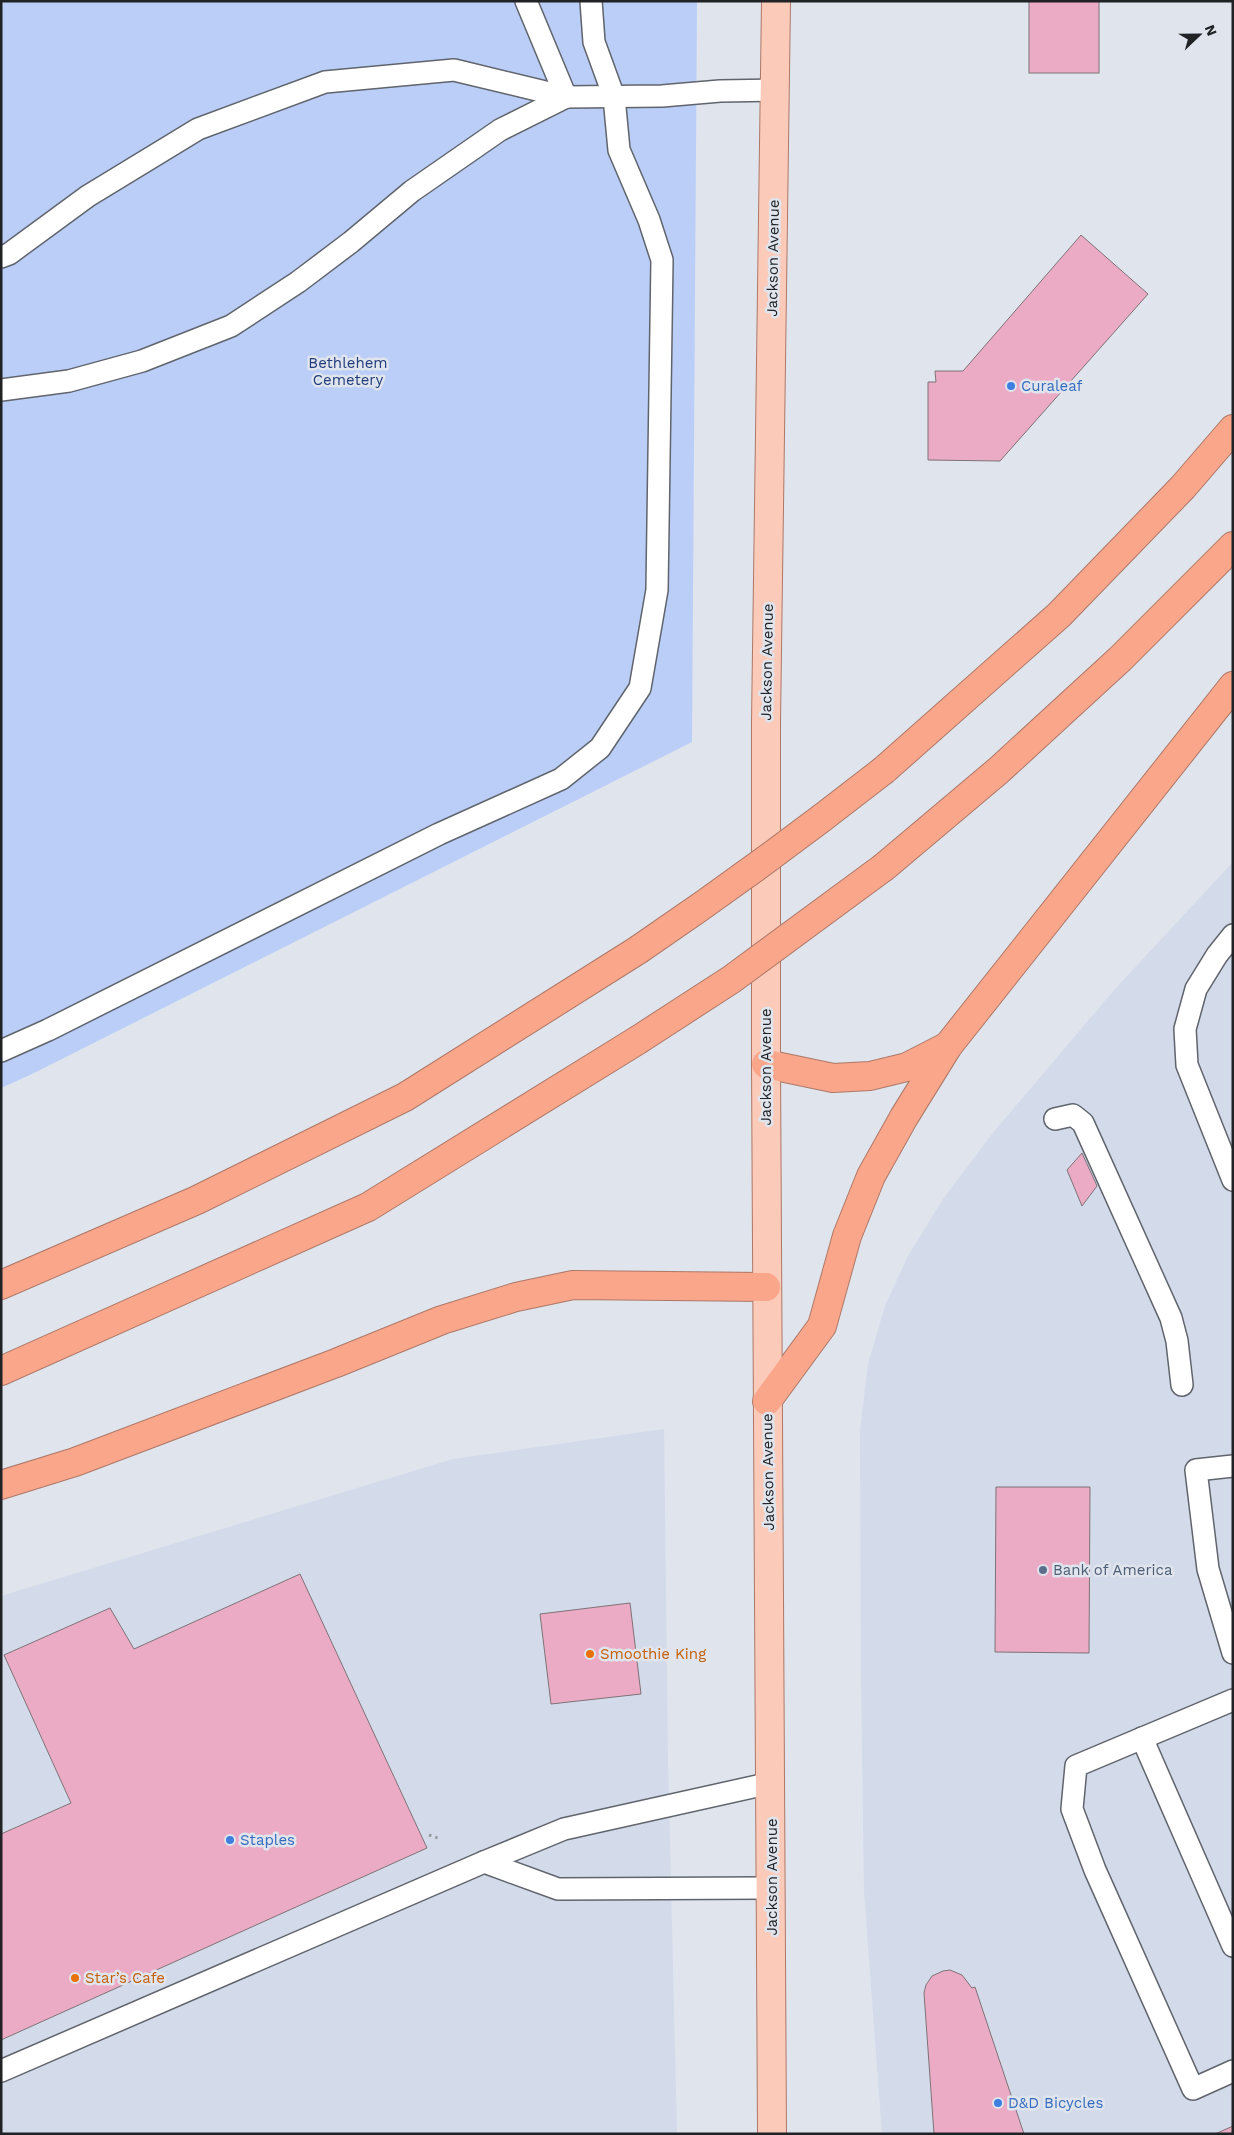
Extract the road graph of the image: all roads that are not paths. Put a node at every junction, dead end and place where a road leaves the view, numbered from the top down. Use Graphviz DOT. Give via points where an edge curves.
graph roads {
  1 [pos="526,1"];
  2 [pos="591,1"];
  3 [pos="776,1"];
  4 [pos="776,90"];
  5 [pos="566,97"];
  6 [pos="614,97"];
  7 [pos="1,257"];
  8 [pos="1,390"];
  9 [pos="1233,430"];
  10 [pos="1233,546"];
  11 [pos="1233,686"];
  12 [pos="1233,935"];
  13 [pos="948,1046"];
  14 [pos="1,1051"];
  15 [pos="766,1064"];
  16 [pos="1055,1119"];
  17 [pos="1233,1180"];
  18 [pos="1,1286"];
  19 [pos="766,1286"];
  20 [pos="1,1371"];
  21 [pos="1182,1385"];
  22 [pos="767,1401"];
  23 [pos="1233,1466"];
  24 [pos="1,1485"];
  25 [pos="1233,1653"];
  26 [pos="1233,1700"];
  27 [pos="1142,1738"];
  28 [pos="771,1783"];
  29 [pos="484,1862"];
  30 [pos="772,1888"];
  31 [pos="1233,1946"];
  32 [pos="1233,2070"];
  33 [pos="1,2071"];
  34 [pos="772,2134"];
  1 -- 5 [label="lane"];
  2 -- 6 [label="lane" via="594,42"];
  3 -- 4 [label="main road, Jackson Avenue"];
  4 -- 6 [label="lane"];
  4 -- 15 [label="main road, Jackson Avenue" via="766,723"];
  5 -- 6 [label="lane"];
  5 -- 7 [label="lane" via="454,70 325,82 198,129 88,196"];
  5 -- 8 [label="lane" via="500,130 412,191 298,282 231,326 142,361 69,381"];
  6 -- 14 [label="lane" via="619,150 662,260 657,590 640,688 600,748 561,779 430,838"];
  9 -- 18 [label="highway, bridge" via="1183,487 1059,615 884,770 720,894 638,950 405,1097 197,1200"];
  10 -- 20 [label="highway, bridge" via="1120,660 999,770 884,866 732,979 368,1207"];
  11 -- 13 [label="highway"];
  12 -- 17 [label="lane" via="1196,989 1185,1029 1187,1065"];
  13 -- 15 [label="highway" via="907,1067 870,1076 832,1078"];
  13 -- 22 [label="highway" via="872,1176 847,1236 822,1326"];
  15 -- 19 [label="main road, Jackson Avenue"];
  16 -- 21 [label="lane" via="1073,1115 1083,1123 1171,1318"];
  19 -- 22 [label="main road, Jackson Avenue"];
  19 -- 24 [label="highway" via="573,1285 516,1297 442,1320 75,1462"];
  22 -- 28 [label="main road, Jackson Avenue"];
  23 -- 25 [label="lane" via="1196,1470 1208,1569"];
  26 -- 27 [label="lane"];
  27 -- 31 [label="lane"];
  27 -- 32 [label="lane" via="1076,1766 1072,1809 1095,1870 1193,2088"];
  28 -- 29 [label="lane" via="564,1829"];
  28 -- 30 [label="main road, Jackson Avenue"];
  29 -- 30 [label="lane" via="558,1889"];
  29 -- 33 [label="lane"];
  30 -- 34 [label="main road, Jackson Avenue"];
}
